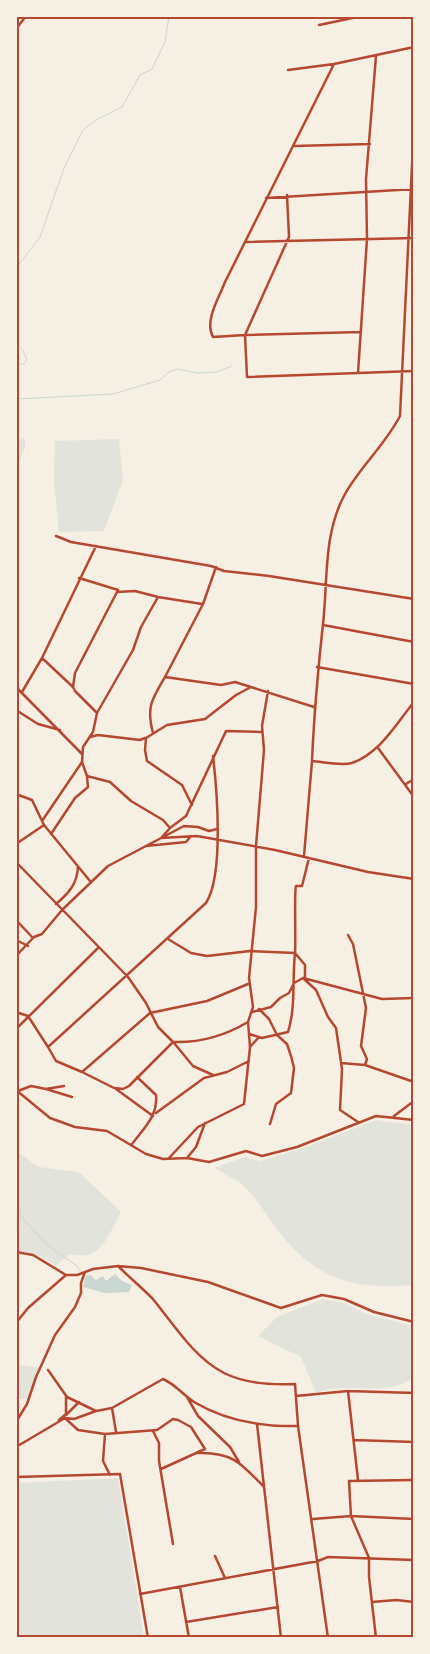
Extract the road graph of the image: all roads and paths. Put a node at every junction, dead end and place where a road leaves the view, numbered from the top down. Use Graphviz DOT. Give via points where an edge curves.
graph roads {
  1 [pos="26,16"];
  2 [pos="362,16"];
  3 [pos="319,25"];
  4 [pos="16,29"];
  5 [pos="414,47"];
  6 [pos="376,56"];
  7 [pos="334,64"];
  8 [pos="288,70"];
  9 [pos="414,124"];
  10 [pos="370,144"];
  11 [pos="413,144"];
  12 [pos="294,146"];
  13 [pos="412,189"];
  14 [pos="366,191"];
  15 [pos="287,195"];
  16 [pos="266,198"];
  17 [pos="367,238"];
  18 [pos="408,238"];
  19 [pos="414,238"];
  20 [pos="245,242"];
  21 [pos="286,242"];
  22 [pos="361,332"];
  23 [pos="245,335"];
  24 [pos="402,371"];
  25 [pos="414,371"];
  26 [pos="358,373"];
  27 [pos="56,536"];
  28 [pos="96,546"];
  29 [pos="216,567"];
  30 [pos="79,578"];
  31 [pos="326,586"];
  32 [pos="120,590"];
  33 [pos="158,597"];
  34 [pos="414,599"];
  35 [pos="203,604"];
  36 [pos="323,625"];
  37 [pos="414,642"];
  38 [pos="42,658"];
  39 [pos="317,667"];
  40 [pos="165,677"];
  41 [pos="414,684"];
  42 [pos="252,686"];
  43 [pos="16,687"];
  44 [pos="73,687"];
  45 [pos="268,690"];
  46 [pos="22,692"];
  47 [pos="414,702"];
  48 [pos="314,707"];
  49 [pos="16,710"];
  50 [pos="97,714"];
  51 [pos="60,730"];
  52 [pos="262,732"];
  53 [pos="153,733"];
  54 [pos="90,737"];
  55 [pos="146,738"];
  56 [pos="377,748"];
  57 [pos="83,755"];
  58 [pos="213,756"];
  59 [pos="312,761"];
  60 [pos="82,762"];
  61 [pos="87,776"];
  62 [pos="414,779"];
  63 [pos="406,784"];
  64 [pos="16,794"];
  65 [pos="414,797"];
  66 [pos="192,805"];
  67 [pos="43,823"];
  68 [pos="170,828"];
  69 [pos="217,828"];
  70 [pos="51,834"];
  71 [pos="191,836"];
  72 [pos="161,838"];
  73 [pos="216,841"];
  74 [pos="16,844"];
  75 [pos="146,846"];
  76 [pos="256,846"];
  77 [pos="304,856"];
  78 [pos="310,858"];
  79 [pos="16,862"];
  80 [pos="78,867"];
  81 [pos="414,879"];
  82 [pos="90,881"];
  83 [pos="70,891"];
  84 [pos="75,896"];
  85 [pos="56,904"];
  86 [pos="62,910"];
  87 [pos="16,920"];
  88 [pos="348,935"];
  89 [pos="33,938"];
  90 [pos="168,938"];
  91 [pos="17,941"];
  92 [pos="28,946"];
  93 [pos="98,948"];
  94 [pos="23,950"];
  95 [pos="250,951"];
  96 [pos="295,953"];
  97 [pos="16,956"];
  98 [pos="128,977"];
  99 [pos="304,978"];
  100 [pos="295,982"];
  101 [pos="249,984"];
  102 [pos="362,994"];
  103 [pos="414,998"];
  104 [pos="259,1009"];
  105 [pos="16,1012"];
  106 [pos="252,1012"];
  107 [pos="150,1013"];
  108 [pos="28,1016"];
  109 [pos="248,1022"];
  110 [pos="16,1029"];
  111 [pos="249,1034"];
  112 [pos="276,1035"];
  113 [pos="259,1037"];
  114 [pos="173,1042"];
  115 [pos="48,1047"];
  116 [pos="250,1047"];
  117 [pos="249,1061"];
  118 [pos="341,1063"];
  119 [pos="365,1065"];
  120 [pos="82,1072"];
  121 [pos="213,1075"];
  122 [pos="137,1077"];
  123 [pos="414,1082"];
  124 [pos="64,1086"];
  125 [pos="114,1088"];
  126 [pos="46,1089"];
  127 [pos="17,1091"];
  128 [pos="72,1097"];
  129 [pos="414,1101"];
  130 [pos="155,1114"];
  131 [pos="394,1116"];
  132 [pos="414,1120"];
  133 [pos="205,1122"];
  134 [pos="358,1122"];
  135 [pos="270,1124"];
  136 [pos="131,1144"];
  137 [pos="169,1158"];
  138 [pos="187,1158"];
  139 [pos="16,1252"];
  140 [pos="118,1266"];
  141 [pos="86,1272"];
  142 [pos="66,1275"];
  143 [pos="414,1322"];
  144 [pos="16,1323"];
  145 [pos="48,1370"];
  146 [pos="348,1391"];
  147 [pos="414,1393"];
  148 [pos="66,1396"];
  149 [pos="187,1396"];
  150 [pos="296,1396"];
  151 [pos="79,1402"];
  152 [pos="112,1408"];
  153 [pos="96,1411"];
  154 [pos="66,1414"];
  155 [pos="65,1418"];
  156 [pos="16,1422"];
  157 [pos="58,1422"];
  158 [pos="257,1424"];
  159 [pos="298,1426"];
  160 [pos="153,1431"];
  161 [pos="116,1432"];
  162 [pos="105,1434"];
  163 [pos="354,1440"];
  164 [pos="414,1442"];
  165 [pos="16,1447"];
  166 [pos="196,1453"];
  167 [pos="239,1462"];
  168 [pos="161,1470"];
  169 [pos="110,1475"];
  170 [pos="16,1477"];
  171 [pos="358,1480"];
  172 [pos="414,1480"];
  173 [pos="264,1487"];
  174 [pos="351,1516"];
  175 [pos="313,1519"];
  176 [pos="414,1519"];
  177 [pos="173,1544"];
  178 [pos="215,1556"];
  179 [pos="369,1558"];
  180 [pos="414,1560"];
  181 [pos="318,1561"];
  182 [pos="274,1569"];
  183 [pos="225,1578"];
  184 [pos="180,1588"];
  185 [pos="140,1594"];
  186 [pos="372,1602"];
  187 [pos="414,1602"];
  188 [pos="278,1607"];
  189 [pos="186,1622"];
  190 [pos="148,1638"];
  191 [pos="189,1638"];
  192 [pos="281,1638"];
  193 [pos="328,1638"];
  194 [pos="376,1638"];
  1 -- 4 [label="street"];
  2 -- 3 [label="street"];
  5 -- 6 [label="street"];
  6 -- 7 [label="street"];
  6 -- 10 [label="street"];
  7 -- 8 [label="street"];
  7 -- 12 [label="street"];
  9 -- 11 [label="street"];
  10 -- 12 [label="street"];
  10 -- 14 [label="street"];
  11 -- 13 [label="street"];
  12 -- 16 [label="street"];
  13 -- 14 [label="street"];
  13 -- 18 [label="street"];
  14 -- 15 [label="street"];
  14 -- 17 [label="street"];
  15 -- 16 [label="street"];
  15 -- 21 [label="street" via="289,237"];
  16 -- 20 [label="street"];
  17 -- 18 [label="street"];
  17 -- 21 [label="street"];
  17 -- 22 [label="street"];
  18 -- 19 [label="street"];
  18 -- 24 [label="street"];
  20 -- 21 [label="street"];
  20 -- 23 [label="street" via="224,282 210,319 210,330 216,338"];
  21 -- 23 [label="street"];
  22 -- 23 [label="street"];
  22 -- 26 [label="street"];
  23 -- 26 [label="street" via="247,377"];
  24 -- 25 [label="street"];
  24 -- 26 [label="street"];
  24 -- 31 [label="street" via="400,416 390,436 345,494 327,545"];
  27 -- 28 [label="street"];
  28 -- 29 [label="street"];
  28 -- 30 [label="street"];
  29 -- 31 [label="street" via="224,571"];
  29 -- 35 [label="street"];
  30 -- 32 [label="street"];
  30 -- 38 [label="street"];
  31 -- 34 [label="street"];
  31 -- 36 [label="street"];
  32 -- 33 [label="street"];
  32 -- 44 [label="street" via="75,673"];
  33 -- 35 [label="street"];
  33 -- 50 [label="street"];
  35 -- 40 [label="street"];
  36 -- 37 [label="street"];
  36 -- 39 [label="street"];
  38 -- 44 [label="street"];
  38 -- 46 [label="street"];
  39 -- 41 [label="street"];
  39 -- 48 [label="street"];
  40 -- 42 [label="street"];
  40 -- 53 [label="street" via="149,707"];
  42 -- 45 [label="street"];
  42 -- 53 [label="street" via="205,719 174,723"];
  43 -- 46 [label="street"];
  44 -- 50 [label="street"];
  45 -- 48 [label="street"];
  45 -- 52 [label="street"];
  46 -- 51 [label="street"];
  47 -- 56 [label="street"];
  48 -- 59 [label="street"];
  49 -- 51 [label="street" via="38,724"];
  50 -- 54 [label="street"];
  51 -- 57 [label="street"];
  52 -- 58 [label="street" via="226,731"];
  52 -- 76 [label="street" via="264,750"];
  53 -- 55 [label="street"];
  54 -- 55 [label="street"];
  54 -- 57 [label="street"];
  55 -- 66 [label="street" via="147,761 182,785"];
  56 -- 59 [label="street" via="352,763"];
  56 -- 63 [label="street"];
  57 -- 60 [label="street"];
  58 -- 66 [label="street"];
  58 -- 69 [label="street" via="218,798"];
  59 -- 77 [label="street"];
  60 -- 61 [label="street"];
  60 -- 67 [label="street"];
  61 -- 68 [label="street" via="110,782"];
  61 -- 70 [label="street" via="88,787 75,798"];
  62 -- 63 [label="street"];
  63 -- 65 [label="street"];
  64 -- 67 [label="street" via="32,800"];
  66 -- 68 [label="street" via="182,820"];
  67 -- 70 [label="street"];
  67 -- 74 [label="street"];
  68 -- 72 [label="street"];
  69 -- 72 [label="street" via="209,831 188,825"];
  69 -- 73 [label="street"];
  70 -- 80 [label="street"];
  71 -- 72 [label="street"];
  71 -- 73 [label="street"];
  71 -- 75 [label="street" via="186,842"];
  72 -- 75 [label="street"];
  73 -- 76 [label="street"];
  73 -- 90 [label="street" via="215,878 210,898"];
  75 -- 82 [label="street" via="108,866"];
  76 -- 77 [label="street"];
  76 -- 95 [label="street" via="256,907"];
  77 -- 78 [label="street"];
  78 -- 81 [label="street"];
  78 -- 96 [label="street" via="302,886 296,886 294,892"];
  79 -- 85 [label="street"];
  80 -- 82 [label="street"];
  80 -- 83 [label="street"];
  82 -- 84 [label="street"];
  83 -- 84 [label="street"];
  83 -- 85 [label="street"];
  84 -- 86 [label="street"];
  85 -- 86 [label="street"];
  86 -- 89 [label="street" via="42,934"];
  86 -- 93 [label="street"];
  87 -- 89 [label="street"];
  88 -- 102 [label="street"];
  89 -- 92 [label="street"];
  90 -- 95 [label="street" via="191,953 207,956"];
  90 -- 98 [label="street"];
  91 -- 92 [label="street"];
  91 -- 94 [label="street"];
  92 -- 94 [label="street"];
  93 -- 98 [label="street"];
  93 -- 108 [label="street"];
  94 -- 97 [label="street"];
  95 -- 96 [label="street"];
  95 -- 101 [label="street"];
  96 -- 99 [label="street" via="305,965"];
  96 -- 100 [label="street"];
  98 -- 107 [label="street"];
  98 -- 115 [label="street"];
  99 -- 100 [label="street"];
  99 -- 102 [label="street"];
  99 -- 118 [label="street" via="316,990 336,1028"];
  100 -- 104 [label="street" via="289,993 274,1006"];
  100 -- 112 [label="street" via="288,1032"];
  101 -- 106 [label="street"];
  101 -- 107 [label="street" via="207,1001"];
  102 -- 103 [label="street" via="386,999"];
  102 -- 119 [label="street" via="366,1008 361,1046 367,1059"];
  104 -- 106 [label="street"];
  104 -- 112 [label="street" via="269,1019"];
  105 -- 108 [label="street"];
  106 -- 109 [label="street"];
  107 -- 114 [label="street" via="160,1030"];
  107 -- 120 [label="street"];
  108 -- 110 [label="street"];
  108 -- 115 [label="street"];
  109 -- 111 [label="street"];
  109 -- 114 [label="street" via="230,1032 204,1039"];
  111 -- 113 [label="street"];
  111 -- 116 [label="street"];
  112 -- 113 [label="street"];
  112 -- 135 [label="street" via="287,1044 292,1056 294,1082 291,1093 276,1104"];
  113 -- 116 [label="street"];
  114 -- 121 [label="street" via="193,1066"];
  114 -- 122 [label="street"];
  115 -- 120 [label="street" via="56,1061"];
  116 -- 117 [label="street"];
  117 -- 121 [label="street"];
  117 -- 133 [label="street" via="244,1104"];
  118 -- 119 [label="street"];
  118 -- 134 [label="street" via="340,1110"];
  119 -- 123 [label="street"];
  120 -- 125 [label="street"];
  121 -- 130 [label="street" via="184,1090"];
  122 -- 125 [label="street" via="123,1089"];
  122 -- 130 [label="street" via="156,1095"];
  124 -- 126 [label="street"];
  125 -- 130 [label="street"];
  126 -- 127 [label="street" via="31,1086"];
  126 -- 128 [label="street"];
  127 -- 136 [label="street" via="50,1118 75,1127 107,1131"];
  129 -- 131 [label="street"];
  130 -- 136 [label="street"];
  131 -- 132 [label="street"];
  131 -- 134 [label="street" via="376,1116"];
  133 -- 137 [label="street"];
  133 -- 138 [label="street" via="196,1148"];
  134 -- 138 [label="street" via="297,1147 265,1156 246,1151 214,1161"];
  136 -- 137 [label="street" via="154,1158"];
  137 -- 138 [label="street"];
  139 -- 142 [label="street" via="33,1255"];
  140 -- 141 [label="street"];
  140 -- 143 [label="street" via="208,1282 281,1308 322,1295"];
  140 -- 150 [label="street" via="196,1350 223,1372 246,1380 295,1384"];
  141 -- 142 [label="street"];
  141 -- 156 [label="street" via="75,1307 55,1335 27,1404"];
  142 -- 144 [label="street" via="28,1308"];
  145 -- 148 [label="street"];
  146 -- 147 [label="street"];
  146 -- 150 [label="street"];
  146 -- 163 [label="street"];
  148 -- 151 [label="street"];
  148 -- 154 [label="street"];
  149 -- 152 [label="street" via="163,1379"];
  149 -- 158 [label="street" via="218,1414"];
  149 -- 167 [label="street" via="198,1416 230,1447"];
  150 -- 159 [label="street"];
  151 -- 153 [label="street"];
  151 -- 154 [label="street"];
  152 -- 153 [label="street"];
  152 -- 161 [label="street"];
  153 -- 155 [label="street" via="74,1419"];
  154 -- 155 [label="street"];
  154 -- 157 [label="street"];
  155 -- 157 [label="street"];
  155 -- 162 [label="street" via="78,1430"];
  157 -- 165 [label="street"];
  158 -- 159 [label="street"];
  158 -- 173 [label="street"];
  159 -- 175 [label="street"];
  160 -- 161 [label="street"];
  160 -- 166 [label="street" via="173,1419 182,1421 191,1427 205,1449"];
  160 -- 168 [label="street" via="159,1443"];
  161 -- 162 [label="street"];
  162 -- 169 [label="street" via="103,1461"];
  163 -- 164 [label="street"];
  163 -- 171 [label="street"];
  166 -- 167 [label="street" via="226,1455"];
  166 -- 168 [label="street"];
  167 -- 173 [label="street"];
  168 -- 177 [label="street"];
  169 -- 170 [label="street"];
  169 -- 185 [label="street" via="120,1474"];
  171 -- 172 [label="street"];
  171 -- 174 [label="street" via="349,1481"];
  173 -- 182 [label="street"];
  174 -- 175 [label="street"];
  174 -- 176 [label="street"];
  174 -- 179 [label="street"];
  175 -- 181 [label="street"];
  178 -- 183 [label="street"];
  179 -- 180 [label="street"];
  179 -- 181 [label="street" via="328,1557"];
  179 -- 186 [label="street"];
  181 -- 182 [label="street"];
  181 -- 193 [label="street"];
  182 -- 183 [label="street"];
  182 -- 188 [label="street"];
  183 -- 184 [label="street"];
  184 -- 185 [label="street"];
  184 -- 189 [label="street"];
  185 -- 190 [label="street"];
  186 -- 187 [label="street"];
  186 -- 194 [label="street"];
  188 -- 189 [label="street"];
  188 -- 192 [label="street"];
  189 -- 191 [label="street"];
}
